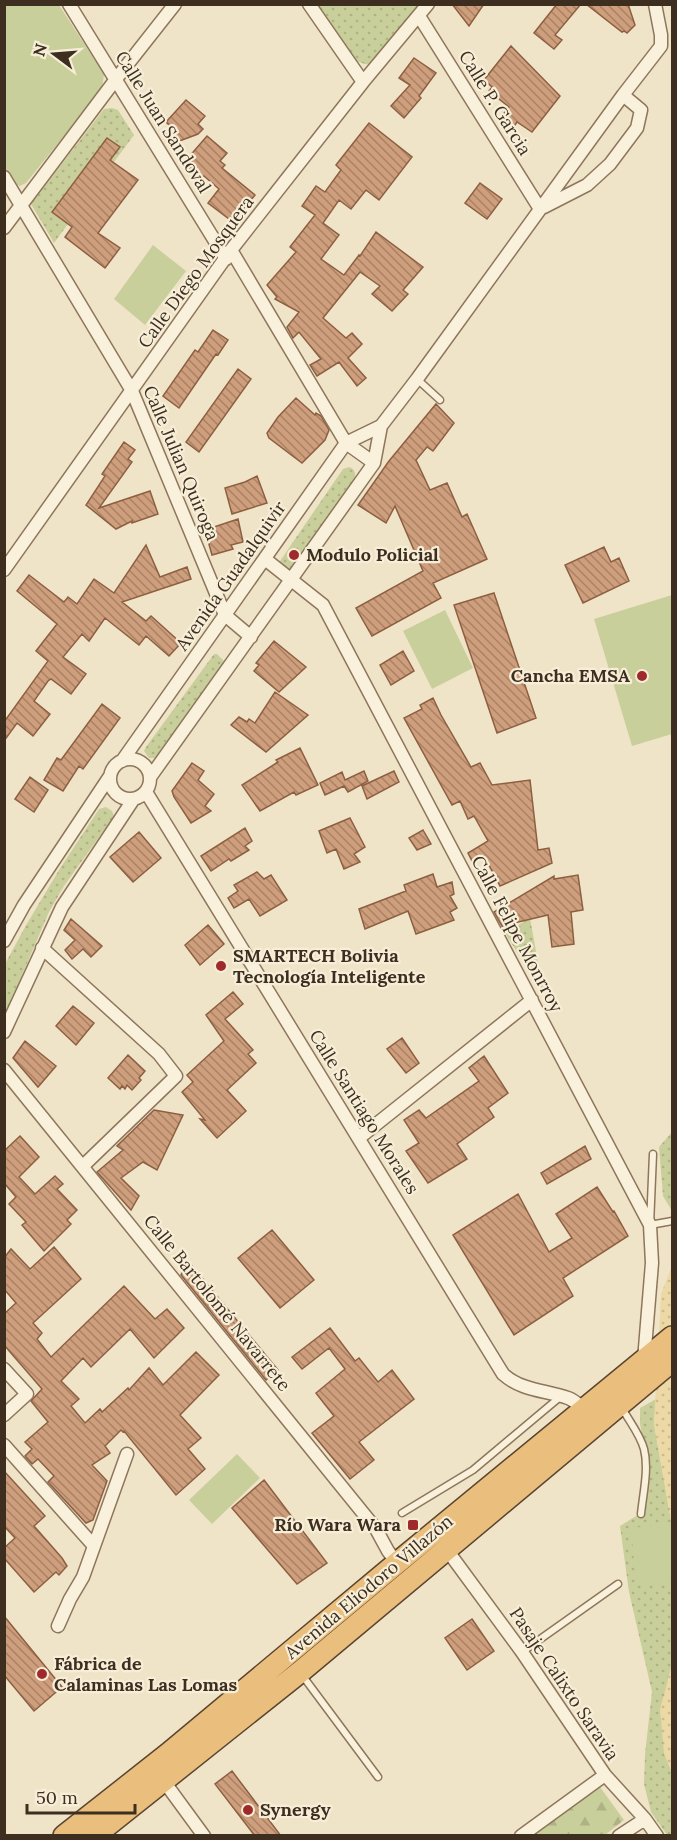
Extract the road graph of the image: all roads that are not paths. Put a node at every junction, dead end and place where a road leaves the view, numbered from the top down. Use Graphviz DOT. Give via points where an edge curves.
graph roads {
  1 [pos="69,4"];
  2 [pos="175,4"];
  3 [pos="309,4"];
  4 [pos="428,4"];
  5 [pos="654,4"];
  6 [pos="420,16"];
  7 [pos="116,79"];
  8 [pos="363,82"];
  9 [pos="623,95"];
  10 [pos="4,177"];
  11 [pos="21,205"];
  12 [pos="540,209"];
  13 [pos="4,228"];
  14 [pos="228,254"];
  15 [pos="417,379"];
  16 [pos="132,391"];
  17 [pos="440,400"];
  18 [pos="381,426"];
  19 [pos="346,442"];
  20 [pos="374,463"];
  21 [pos="265,560"];
  22 [pos="4,570"];
  23 [pos="292,579"];
  24 [pos="225,615"];
  25 [pos="251,637"];
  26 [pos="122,761"];
  27 [pos="110,776"];
  28 [pos="151,776"];
  29 [pos="146,792"];
  30 [pos="133,800"];
  31 [pos="4,941"];
  32 [pos="42,948"];
  33 [pos="532,1000"];
  34 [pos="4,1032"];
  35 [pos="4,1070"];
  36 [pos="359,1138"];
  37 [pos="653,1154"];
  38 [pos="83,1166"];
  39 [pos="672,1221"];
  40 [pos="650,1225"];
  41 [pos="672,1337"];
  42 [pos="672,1361"];
  43 [pos="649,1365"];
  44 [pos="4,1369"];
  45 [pos="561,1396"];
  46 [pos="620,1405"];
  47 [pos="584,1409"];
  48 [pos="4,1415"];
  49 [pos="4,1445"];
  50 [pos="128,1454"];
  51 [pos="402,1513"];
  52 [pos="641,1514"];
  53 [pos="94,1546"];
  54 [pos="447,1550"];
  55 [pos="397,1563"];
  56 [pos="618,1584"];
  57 [pos="58,1626"];
  58 [pos="522,1652"];
  59 [pos="300,1672"];
  60 [pos="604,1775"];
  61 [pos="378,1777"];
  62 [pos="163,1780"];
  63 [pos="645,1820"];
  64 [pos="64,1836"];
  65 [pos="94,1836"];
  66 [pos="204,1836"];
  67 [pos="521,1836"];
  68 [pos="619,1836"];
  69 [pos="657,1836"];
  1 -- 7 [label="street, Calle Juan Sandoval"];
  2 -- 7 [label="street"];
  3 -- 8 [label="street"];
  4 -- 6 [label="street, Calle Diego Mosquera"];
  5 -- 9 [label="street" via="661,46"];
  6 -- 8 [label="street, Calle Diego Mosquera"];
  6 -- 12 [label="street, Calle P. Garcia"];
  7 -- 11 [label="street"];
  7 -- 14 [label="street, Calle Juan Sandoval"];
  8 -- 14 [label="street, Calle Diego Mosquera"];
  9 -- 12 [label="street"];
  9 -- 12 [label="street" via="641,110 637,129 610,164 587,185"];
  10 -- 11 [label="street, Calle Julian Quiroga"];
  11 -- 13 [label="street"];
  11 -- 16 [label="street, Calle Julian Quiroga"];
  12 -- 15 [label="street"];
  14 -- 16 [label="street, Calle Diego Mosquera"];
  14 -- 19 [label="street, Calle Juan Sandoval"];
  15 -- 17 [label="lane"];
  15 -- 18 [label="street"];
  16 -- 22 [label="street, Calle Diego Mosquera"];
  16 -- 24 [label="street, Calle Julian Quiroga"];
  18 -- 19 [label="street"];
  18 -- 20 [label="street"];
  19 -- 20 [label="street, Calle Juan Sandoval"];
  19 -- 21 [label="street, Avenida Guadalquivir"];
  20 -- 23 [label="street"];
  21 -- 23 [label="street, Calle Felipe Monrroy"];
  21 -- 24 [label="street, Avenida Guadalquivir"];
  23 -- 25 [label="street"];
  23 -- 33 [label="street, Calle Felipe Monrroy" via="323,605"];
  24 -- 25 [label="street, Calle Julian Quiroga"];
  24 -- 26 [label="street, Avenida Guadalquivir"];
  25 -- 28 [label="street"];
  26 -- 27 [label="street"];
  26 -- 28 [label="street" via="140,761"];
  27 -- 30 [label="street" via="116,794"];
  27 -- 31 [label="street"];
  28 -- 29 [label="street"];
  29 -- 30 [label="street"];
  29 -- 36 [label="street, Calle Santiago Morales"];
  30 -- 32 [label="street" via="62,907"];
  32 -- 34 [label="street"];
  32 -- 38 [label="street" via="159,1054 176,1076"];
  33 -- 36 [label="street"];
  33 -- 40 [label="street, Calle Felipe Monrroy"];
  35 -- 38 [label="street, Calle Bartolomé Navarrete"];
  36 -- 45 [label="street, Calle Santiago Morales" via="503,1374 525,1388"];
  37 -- 40 [label="lane"];
  38 -- 55 [label="street, Calle Bartolomé Navarrete" via="376,1529"];
  39 -- 40 [label="lane"];
  40 -- 43 [label="street, Calle Felipe Monrroy"];
  41 -- 43 [label="highway, Avenida Eliodoro Villazón"];
  42 -- 43 [label="highway, Avenida Eliodoro Villazón"];
  43 -- 46 [label="highway, Avenida Eliodoro Villazón"];
  43 -- 47 [label="highway, Avenida Eliodoro Villazón"];
  44 -- 48 [label="street" via="27,1394"];
  45 -- 47 [label="street, Calle Santiago Morales"];
  45 -- 51 [label="lane" via="473,1470"];
  46 -- 52 [label="lane" via="644,1450"];
  46 -- 54 [label="highway, Avenida Eliodoro Villazón"];
  47 -- 55 [label="highway, Avenida Eliodoro Villazón"];
  49 -- 53 [label="street"];
  50 -- 53 [label="street"];
  53 -- 57 [label="street"];
  54 -- 58 [label="street, Pasaje Calixto Saravia"];
  54 -- 59 [label="highway, Avenida Eliodoro Villazón"];
  55 -- 64 [label="highway, Avenida Eliodoro Villazón"];
  56 -- 58 [label="lane"];
  58 -- 60 [label="street, Pasaje Calixto Saravia"];
  59 -- 61 [label="lane"];
  59 -- 62 [label="highway, Avenida Eliodoro Villazón"];
  60 -- 63 [label="street, Pasaje Calixto Saravia"];
  60 -- 67 [label="street"];
  62 -- 65 [label="highway, Avenida Eliodoro Villazón"];
  62 -- 66 [label="street"];
  63 -- 68 [label="street"];
  63 -- 69 [label="street, Pasaje Calixto Saravia"];
}
